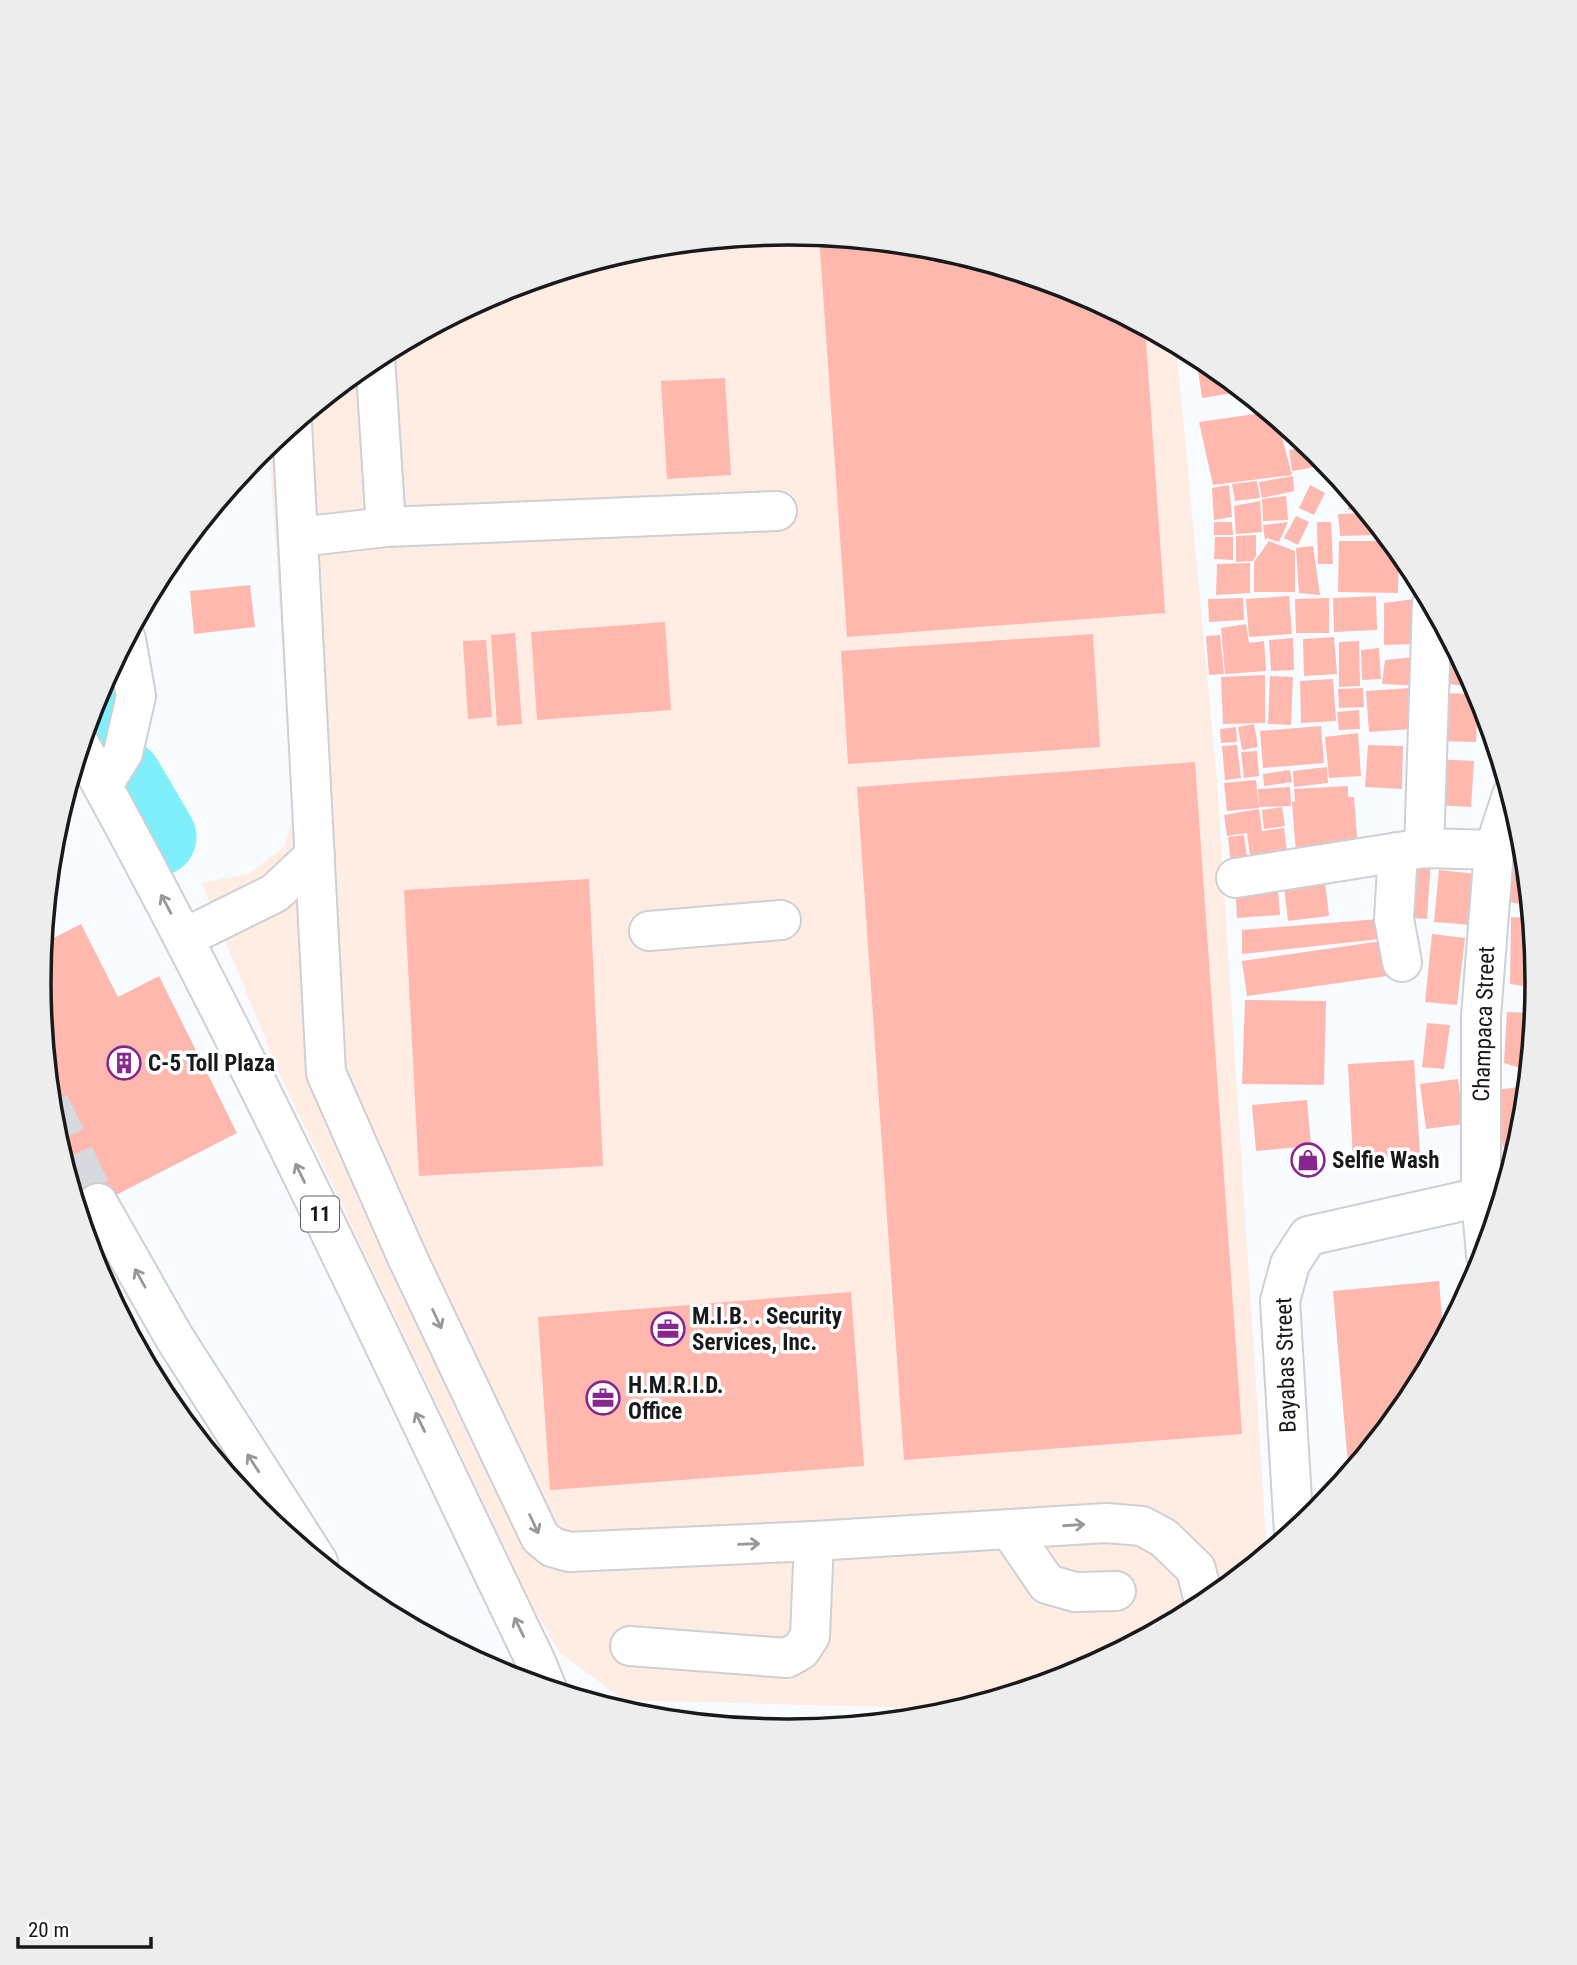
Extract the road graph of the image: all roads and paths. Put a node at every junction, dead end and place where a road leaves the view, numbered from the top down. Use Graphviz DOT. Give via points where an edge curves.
graph roads {
  1 [pos="377,371"];
  2 [pos="293,437"];
  3 [pos="777,511"];
  4 [pos="386,527"];
  5 [pos="299,537"];
  6 [pos="1431,622"];
  7 [pos="128,655"];
  8 [pos="87,756"];
  9 [pos="103,785"];
  10 [pos="1506,813"];
  11 [pos="1411,850"];
  12 [pos="1494,850"];
  13 [pos="315,855"];
  14 [pos="1236,878"];
  15 [pos="781,920"];
  16 [pos="649,931"];
  17 [pos="184,938"];
  18 [pos="1402,962"];
  19 [pos="1492,1196"];
  20 [pos="98,1203"];
  21 [pos="1293,1520"];
  22 [pos="1010,1530"];
  23 [pos="302,1537"];
  24 [pos="814,1541"];
  25 [pos="1116,1591"];
  26 [pos="1202,1593"];
  27 [pos="630,1646"];
  28 [pos="542,1678"];
  1 -- 4 [label="main road"];
  2 -- 5 [label="main road"];
  3 -- 4 [label="main road"];
  4 -- 5 [label="main road"];
  5 -- 13 [label="main road"];
  6 -- 11 [label="main road"];
  7 -- 9 [label="main road" via="135,696 123,753"];
  8 -- 9 [label="main road, 11"];
  17 -- 9 [label="main road, 11, one-way"];
  10 -- 12 [label="main road, Champaca Street"];
  11 -- 12 [label="main road"];
  11 -- 14 [label="main road"];
  11 -- 18 [label="main road" via="1394,919"];
  12 -- 19 [label="main road, Champaca Street" via="1481,1016"];
  13 -- 17 [label="main road" via="275,893"];
  13 -- 24 [label="main road, one-way" via="326,1073 540,1538 569,1552"];
  15 -- 16 [label="main road"];
  28 -- 17 [label="main road, 11, one-way"];
  19 -- 21 [label="main road, Bayabas Street" via="1308,1236 1290,1264 1280,1301"];
  23 -- 20 [label="main road, one-way" via="174,1337"];
  22 -- 24 [label="main road"];
  22 -- 25 [label="main road" via="1047,1584 1075,1592"];
  22 -- 26 [label="main road, one-way" via="1142,1525 1164,1538 1196,1569"];
  24 -- 27 [label="main road" via="810,1636 801,1650 787,1658"];
}
